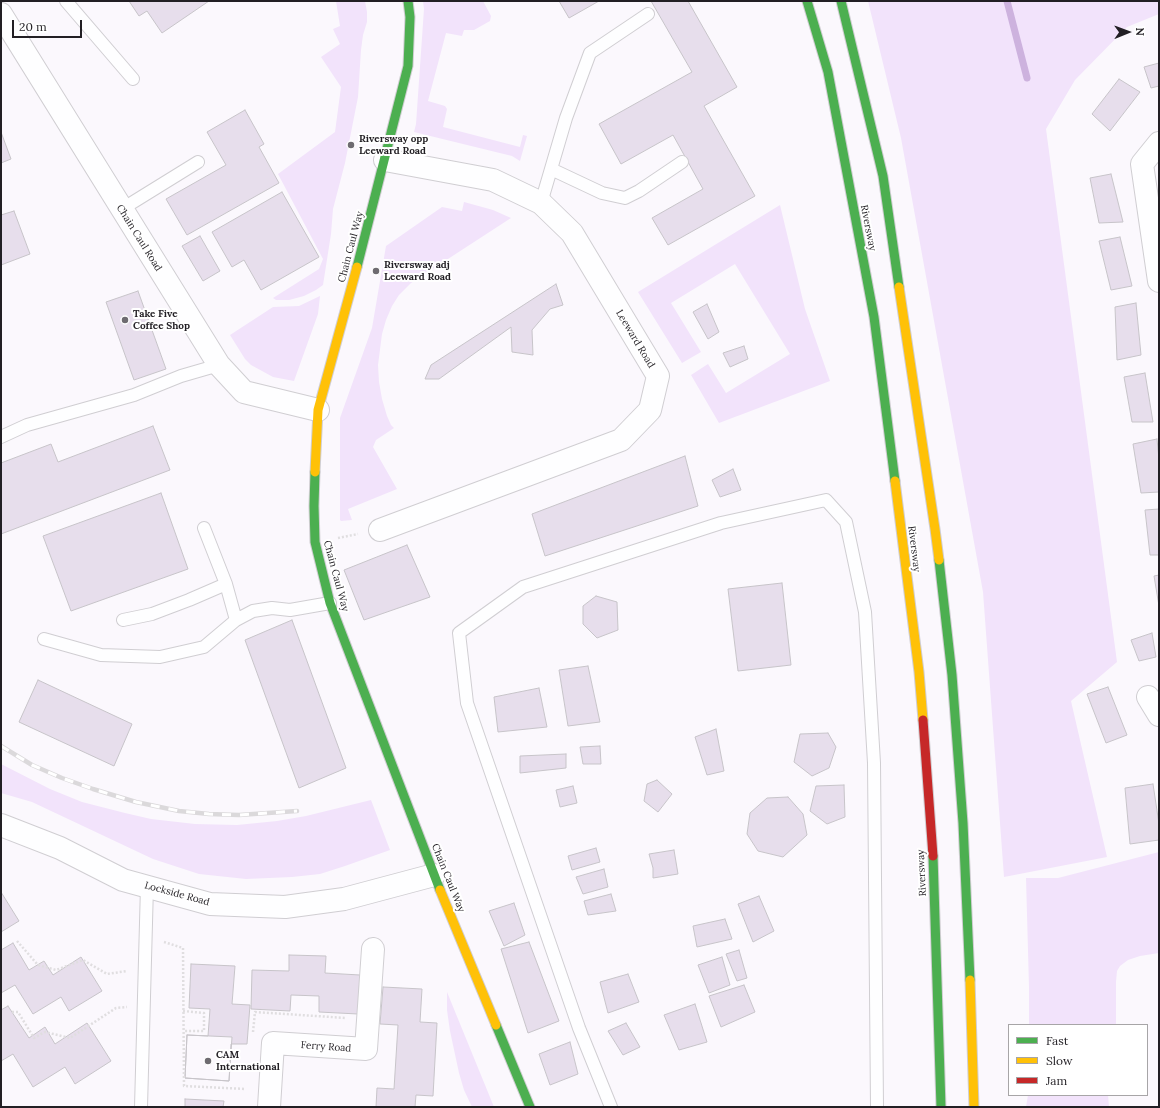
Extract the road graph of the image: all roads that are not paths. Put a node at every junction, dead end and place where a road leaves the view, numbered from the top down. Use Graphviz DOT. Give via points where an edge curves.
graph roads {
  1 [pos="66,1"];
  2 [pos="408,1"];
  3 [pos="807,1"];
  4 [pos="842,1"];
  5 [pos="1,14"];
  6 [pos="648,14"];
  7 [pos="134,79"];
  8 [pos="1159,143"];
  9 [pos="385,160"];
  10 [pos="198,162"];
  11 [pos="682,162"];
  12 [pos="551,169"];
  13 [pos="541,203"];
  14 [pos="122,209"];
  15 [pos="1159,281"];
  16 [pos="219,365"];
  17 [pos="318,410"];
  18 [pos="1,437"];
  19 [pos="204,528"];
  20 [pos="380,530"];
  21 [pos="226,584"];
  22 [pos="330,603"];
  23 [pos="123,620"];
  24 [pos="236,620"];
  25 [pos="44,639"];
  26 [pos="1,825"];
  27 [pos="434,875"];
  28 [pos="147,886"];
  29 [pos="373,949"];
  30 [pos="141,1107"];
  31 [pos="269,1107"];
  32 [pos="530,1107"];
  33 [pos="611,1107"];
  34 [pos="877,1107"];
  35 [pos="941,1107"];
  36 [pos="974,1107"];
  1 -- 7 [label="lane"];
  2 -- 9 [label="main road, Chain Caul Way" via="408,66"];
  3 -- 35 [label="main road, Riversway" via="828,72 874,317 919,672 934,871"];
  4 -- 36 [label="main road" via="883,176 935,529 952,675 963,823"];
  5 -- 14 [label="street, Chain Caul Road"];
  6 -- 12 [label="lane" via="590,53 566,118"];
  8 -- 15 [label="street" via="1142,164"];
  9 -- 13 [label="street, Leeward Road" via="493,180"];
  9 -- 17 [label="main road, Chain Caul Way"];
  10 -- 14 [label="lane"];
  11 -- 12 [label="lane" via="625,198 602,193"];
  12 -- 13 [label="lane"];
  13 -- 20 [label="street, Leeward Road" via="572,232 658,376 650,410 622,440"];
  14 -- 16 [label="street, Chain Caul Road"];
  16 -- 17 [label="street, Chain Caul Road" via="244,392"];
  16 -- 18 [label="lane" via="181,376 134,395 27,425"];
  17 -- 22 [label="main road, Chain Caul Way" via="315,542"];
  19 -- 21 [label="lane"];
  21 -- 23 [label="lane" via="152,614"];
  21 -- 24 [label="lane"];
  22 -- 24 [label="lane" via="290,610 272,608 253,611"];
  22 -- 27 [label="main road, Chain Caul Way"];
  24 -- 25 [label="lane" via="204,647 160,657 101,655"];
  26 -- 28 [label="street, Lockside Road" via="60,848 123,880"];
  27 -- 28 [label="street, Lockside Road" via="344,900 286,908 210,904"];
  27 -- 32 [label="main road, Chain Caul Way"];
  28 -- 30 [label="lane"];
  29 -- 31 [label="street, Ferry Road" via="366,1049 273,1043"];
  33 -- 34 [label="lane" via="579,1028 468,703 459,633 523,587 721,523 826,500 846,522 865,612 874,763"];
}
